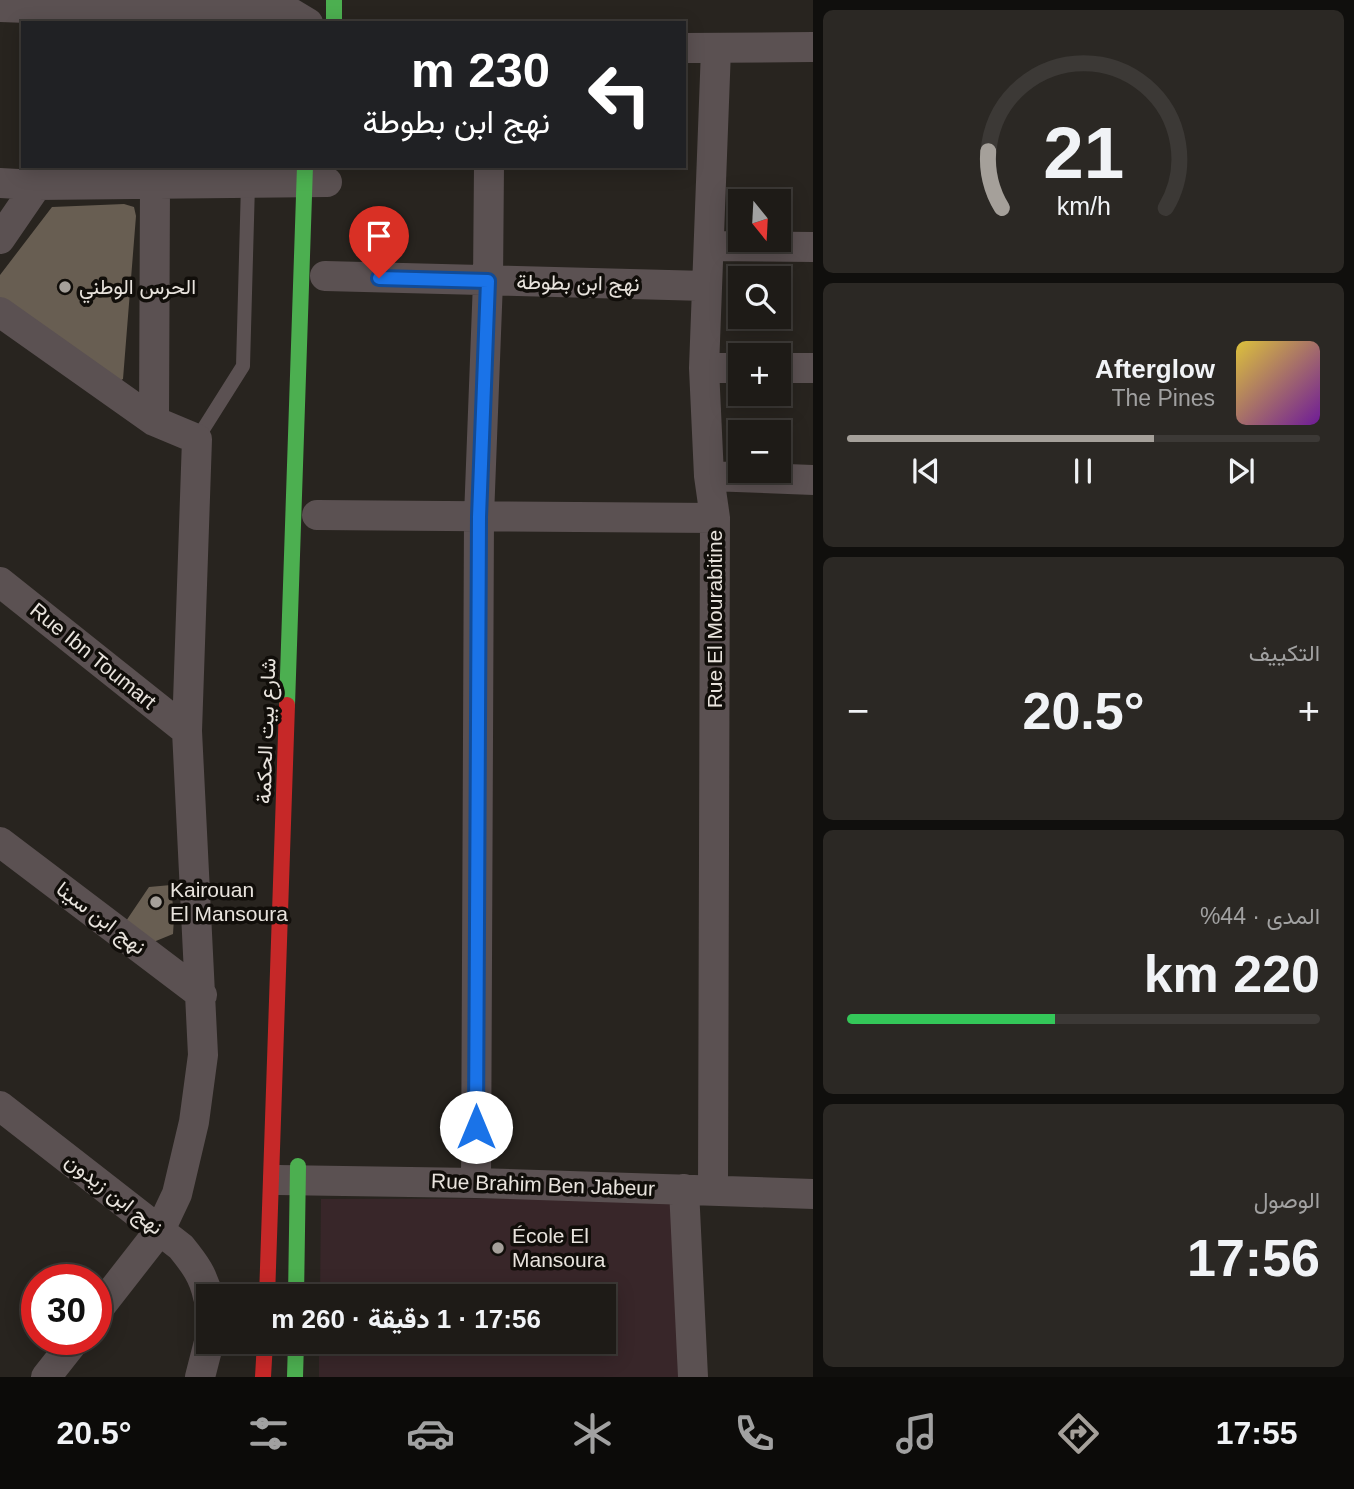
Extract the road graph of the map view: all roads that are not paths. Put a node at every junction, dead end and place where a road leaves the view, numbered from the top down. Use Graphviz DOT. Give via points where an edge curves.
graph roads {
  1 [pos="310,0"];
  2 [pos="334,0"];
  3 [pos="136,6"];
  4 [pos="0,7"];
  5 [pos="305,21"];
  6 [pos="309,21"];
  7 [pos="334,21"];
  8 [pos="813,47"];
  9 [pos="686,48"];
  10 [pos="716,49"];
  11 [pos="489,168"];
  12 [pos="318,179"];
  13 [pos="0,183"];
  14 [pos="248,184"];
  15 [pos="37,185"];
  16 [pos="156,185"];
  17 [pos="0,239"];
  18 [pos="709,246"];
  19 [pos="813,247"];
  20 [pos="325,276"];
  21 [pos="488,281"];
  22 [pos="706,286"];
  23 [pos="0,312"];
  24 [pos="704,368"];
  25 [pos="728,368"];
  26 [pos="791,368"];
  27 [pos="813,368"];
  28 [pos="153,421"];
  29 [pos="197,439"];
  30 [pos="709,475"];
  31 [pos="813,480"];
  32 [pos="317,515"];
  33 [pos="479,517"];
  34 [pos="715,518"];
  35 [pos="0,582"];
  36 [pos="187,731"];
  37 [pos="0,842"];
  38 [pos="202,995"];
  39 [pos="0,1106"];
  40 [pos="289,1171"];
  41 [pos="476,1183"];
  42 [pos="699,1190"];
  43 [pos="813,1195"];
  44 [pos="160,1230"];
  45 [pos="205,1284"];
  46 [pos="269,1284"];
  47 [pos="295,1284"];
  48 [pos="112,1292"];
  49 [pos="206,1354"];
  50 [pos="264,1354"];
  51 [pos="296,1354"];
  52 [pos="63,1355"];
  53 [pos="46,1377"];
  54 [pos="201,1377"];
  55 [pos="263,1377"];
  56 [pos="295,1377"];
  57 [pos="693,1377"];
  1 -- 6 [label="main road"];
  2 -- 7 [label="main road"];
  3 -- 4 [label="street"];
  3 -- 5 [label="street" via="293,14"];
  8 -- 10 [label="street"];
  9 -- 10 [label="street"];
  10 -- 18 [label="street, Rue El Mourabitine"];
  11 -- 21 [label="street"];
  12 -- 14 [label="street"];
  12 -- 40 [label="main road, شارع بيت الحكمة"];
  13 -- 15 [label="street"];
  14 -- 16 [label="street"];
  14 -- 29 [label="lane" via="243,366"];
  15 -- 16 [label="street"];
  15 -- 17 [label="street"];
  16 -- 28 [label="street"];
  18 -- 19 [label="street"];
  18 -- 22 [label="street, Rue El Mourabitine"];
  20 -- 21 [label="street, نهج ابن بطوطة"];
  21 -- 22 [label="street, نهج ابن بطوطة"];
  21 -- 33 [label="street"];
  22 -- 24 [label="street, Rue El Mourabitine"];
  23 -- 28 [label="street"];
  24 -- 25 [label="street"];
  24 -- 30 [label="street, Rue El Mourabitine"];
  26 -- 27 [label="street"];
  28 -- 29 [label="street"];
  29 -- 36 [label="street"];
  30 -- 31 [label="street"];
  30 -- 34 [label="street, Rue El Mourabitine"];
  32 -- 33 [label="street"];
  33 -- 34 [label="street"];
  33 -- 41 [label="street"];
  34 -- 42 [label="street, Rue El Mourabitine"];
  35 -- 36 [label="street, Rue Ibn Toumart"];
  36 -- 38 [label="street"];
  37 -- 38 [label="street, نهج ابن سينا"];
  38 -- 44 [label="street" via="204,1055 194,1122 177,1195"];
  39 -- 44 [label="street, نهج ابن زيدون"];
  40 -- 41 [label="street, Rue Brahim Ben Jabeur"];
  40 -- 46 [label="main road, شارع بيت الحكمة"];
  40 -- 47 [label="main road, شارع بيت الحكمة"];
  41 -- 42 [label="street, Rue Brahim Ben Jabeur"];
  42 -- 43 [label="street, Rue Brahim Ben Jabeur"];
  42 -- 57 [label="street, Rue El Mourabitine"];
  44 -- 45 [label="street, نهج ابن زيدون" via="197,1265"];
  44 -- 48 [label="street"];
  49 -- 54 [label="street"];
  50 -- 55 [label="main road"];
  51 -- 56 [label="main road"];
  52 -- 53 [label="street"];
}
